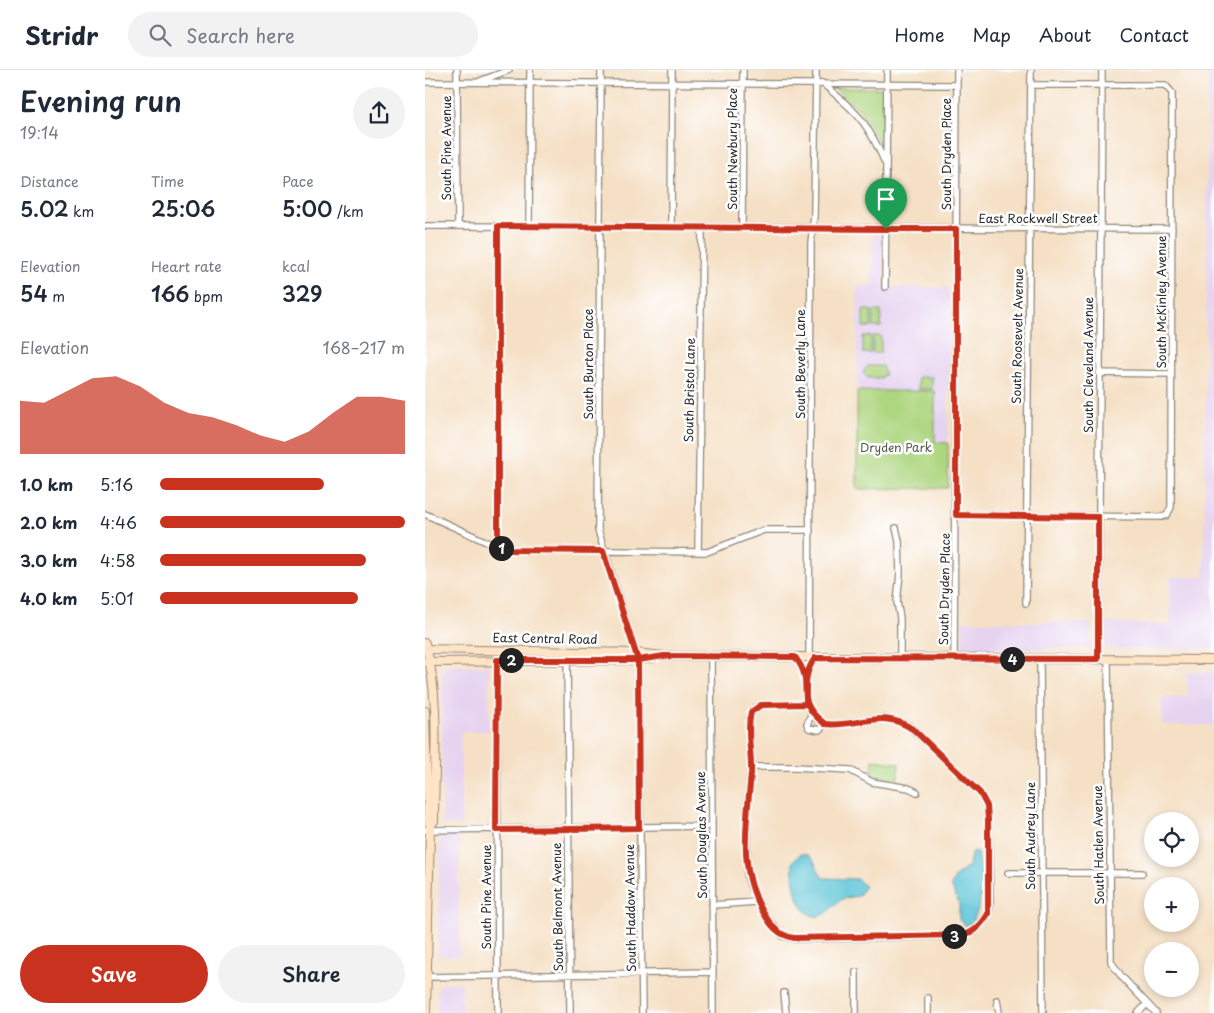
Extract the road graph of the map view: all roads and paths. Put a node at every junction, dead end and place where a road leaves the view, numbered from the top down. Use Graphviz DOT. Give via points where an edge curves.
graph roads {
  1 [pos="457,70"];
  2 [pos="509,70"];
  3 [pos="529,70"];
  4 [pos="601,70"];
  5 [pos="672,70"];
  6 [pos="743,70"];
  7 [pos="810,70"];
  8 [pos="816,70"];
  9 [pos="887,70"];
  10 [pos="957,70"];
  11 [pos="1031,70"];
  12 [pos="1101,70"];
  13 [pos="816,81"];
  14 [pos="425,82"];
  15 [pos="457,82"];
  16 [pos="473,83"];
  17 [pos="529,83"];
  18 [pos="600,83"];
  19 [pos="672,83"];
  20 [pos="743,84"];
  21 [pos="823,84"];
  22 [pos="887,84"];
  23 [pos="1101,84"];
  24 [pos="957,85"];
  25 [pos="1031,85"];
  26 [pos="887,167"];
  27 [pos="425,226"];
  28 [pos="457,226"];
  29 [pos="498,226"];
  30 [pos="529,226"];
  31 [pos="599,227"];
  32 [pos="671,228"];
  33 [pos="702,228"];
  34 [pos="742,228"];
  35 [pos="813,229"];
  36 [pos="886,229"];
  37 [pos="956,229"];
  38 [pos="1030,229"];
  39 [pos="1099,229"];
  40 [pos="1172,229"];
  41 [pos="885,287"];
  42 [pos="1099,373"];
  43 [pos="1171,374"];
  44 [pos="425,514"];
  45 [pos="956,515"];
  46 [pos="1026,516"];
  47 [pos="1098,517"];
  48 [pos="897,528"];
  49 [pos="810,530"];
  50 [pos="498,547"];
  51 [pos="603,551"];
  52 [pos="698,552"];
  53 [pos="1026,603"];
  54 [pos="426,647"];
  55 [pos="567,651"];
  56 [pos="637,656"];
  57 [pos="711,656"];
  58 [pos="795,657"];
  59 [pos="812,657"];
  60 [pos="900,658"];
  61 [pos="954,658"];
  62 [pos="1040,659"];
  63 [pos="1098,659"];
  64 [pos="497,660"];
  65 [pos="567,660"];
  66 [pos="1108,660"];
  67 [pos="1214,660"];
  68 [pos="427,662"];
  69 [pos="805,673"];
  70 [pos="806,704"];
  71 [pos="425,711"];
  72 [pos="812,713"];
  73 [pos="825,724"];
  74 [pos="751,767"];
  75 [pos="917,792"];
  76 [pos="711,826"];
  77 [pos="639,828"];
  78 [pos="428,829"];
  79 [pos="568,829"];
  80 [pos="496,830"];
  81 [pos="1008,873"];
  82 [pos="1041,873"];
  83 [pos="1109,873"];
  84 [pos="1142,873"];
  85 [pos="757,902"];
  86 [pos="712,905"];
  87 [pos="713,972"];
  88 [pos="856,972"];
  89 [pos="642,974"];
  90 [pos="569,975"];
  91 [pos="497,976"];
  92 [pos="426,977"];
  93 [pos="784,993"];
  94 [pos="928,998"];
  95 [pos="997,1000"];
  96 [pos="1147,1004"];
  97 [pos="426,1013"];
  98 [pos="497,1013"];
  99 [pos="570,1013"];
  100 [pos="642,1013"];
  101 [pos="713,1013"];
  102 [pos="786,1013"];
  103 [pos="856,1013"];
  104 [pos="928,1013"];
  105 [pos="999,1013"];
  106 [pos="1043,1013"];
  107 [pos="1137,1013"];
  108 [pos="1156,1013"];
  1 -- 15 [label="street, South Pine Avenue"];
  2 -- 16 [label="street"];
  3 -- 17 [label="street"];
  4 -- 18 [label="street, South Burton Place"];
  5 -- 19 [label="street"];
  6 -- 20 [label="street, South Newbury Place"];
  7 -- 13 [label="street"];
  8 -- 13 [label="street, South Beverly Lane"];
  9 -- 22 [label="street"];
  10 -- 24 [label="street, South Dryden Place"];
  11 -- 25 [label="street, South Roosevelt Avenue"];
  12 -- 23 [label="street, South Cleveland Avenue"];
  13 -- 20 [label="street"];
  13 -- 21 [label="street"];
  13 -- 35 [label="street, South Beverly Lane"];
  14 -- 15 [label="street"];
  15 -- 16 [label="street"];
  15 -- 28 [label="street, South Pine Avenue"];
  16 -- 17 [label="street"];
  17 -- 18 [label="street"];
  17 -- 30 [label="street"];
  18 -- 19 [label="street"];
  18 -- 31 [label="street, South Burton Place"];
  19 -- 20 [label="street"];
  19 -- 32 [label="street"];
  20 -- 34 [label="street, South Newbury Place"];
  21 -- 22 [label="street"];
  21 -- 26 [label="street" via="863,120"];
  22 -- 24 [label="street"];
  22 -- 26 [label="street"];
  23 -- 25 [label="street"];
  23 -- 39 [label="street, South Cleveland Avenue"];
  23 -- 40 [label="street, South McKinley Avenue" via="1165,85 1172,93"];
  24 -- 37 [label="street, South Dryden Place"];
  25 -- 38 [label="street, South Roosevelt Avenue"];
  26 -- 36 [label="street"];
  27 -- 28 [label="street, East Rockwell Street"];
  28 -- 29 [label="street, East Rockwell Street"];
  29 -- 30 [label="street, East Rockwell Street"];
  29 -- 50 [label="street"];
  30 -- 31 [label="street, East Rockwell Street"];
  31 -- 32 [label="street, East Rockwell Street"];
  31 -- 51 [label="street, South Burton Place" via="598,530"];
  32 -- 33 [label="street, East Rockwell Street"];
  33 -- 34 [label="street, East Rockwell Street"];
  33 -- 52 [label="street, South Bristol Lane"];
  34 -- 35 [label="street, East Rockwell Street"];
  35 -- 36 [label="street, East Rockwell Street"];
  35 -- 49 [label="street, South Beverly Lane"];
  36 -- 37 [label="street, East Rockwell Street"];
  36 -- 41 [label="street"];
  37 -- 38 [label="street, East Rockwell Street"];
  37 -- 45 [label="street, South Dryden Place"];
  38 -- 39 [label="street, East Rockwell Street"];
  38 -- 46 [label="street, South Roosevelt Avenue"];
  39 -- 40 [label="street, East Rockwell Street"];
  39 -- 42 [label="street, South Cleveland Avenue"];
  40 -- 43 [label="street, South McKinley Avenue"];
  42 -- 43 [label="street"];
  42 -- 47 [label="street, South Cleveland Avenue"];
  43 -- 47 [label="street, South McKinley Avenue" via="1171,506 1167,514 1162,517"];
  44 -- 50 [label="street"];
  45 -- 46 [label="street"];
  45 -- 61 [label="street, South Dryden Place"];
  46 -- 47 [label="street"];
  46 -- 53 [label="street, South Roosevelt Avenue"];
  47 -- 63 [label="street, South Cleveland Avenue"];
  48 -- 60 [label="street" via="900,549 897,602"];
  49 -- 52 [label="street" via="765,530 714,550"];
  49 -- 59 [label="street, South Beverly Lane"];
  50 -- 51 [label="street" via="510,550"];
  51 -- 52 [label="street"];
  51 -- 56 [label="street, South Burton Place"];
  54 -- 55 [label="main road, East Central Road"];
  54 -- 68 [label="main road"];
  55 -- 56 [label="main road, East Central Road"];
  55 -- 65 [label="street, South Belmont Avenue"];
  56 -- 57 [label="main road, East Central Road"];
  56 -- 65 [label="main road, East Central Road"];
  56 -- 77 [label="street, South Haddow Avenue"];
  57 -- 58 [label="main road, East Central Road"];
  57 -- 76 [label="street, South Douglas Avenue"];
  58 -- 59 [label="main road, East Central Road"];
  58 -- 69 [label="street"];
  59 -- 60 [label="main road, East Central Road"];
  59 -- 69 [label="street"];
  60 -- 61 [label="main road, East Central Road"];
  61 -- 62 [label="main road, East Central Road"];
  62 -- 63 [label="main road, East Central Road"];
  62 -- 82 [label="street, South Audrey Lane"];
  63 -- 66 [label="main road, East Central Road"];
  64 -- 65 [label="main road, East Central Road"];
  64 -- 68 [label="main road, East Central Road"];
  64 -- 80 [label="street, South Pine Avenue"];
  65 -- 79 [label="street, South Belmont Avenue"];
  66 -- 67 [label="main road, East Central Road"];
  66 -- 83 [label="street, South Hatlen Avenue"];
  68 -- 78 [label="main road" via="434,713 434,821"];
  69 -- 70 [label="street"];
  70 -- 72 [label="street"];
  70 -- 74 [label="street" via="761,705 751,712"];
  71 -- 78 [label="main road"];
  72 -- 73 [label="street"];
  72 -- 73 [label="street" via="808,719 809,728 819,730"];
  73 -- 85 [label="street" via="879,718 894,720 914,730 976,789 987,806 988,914 970,933 953,936 794,938 775,930"];
  74 -- 75 [label="street" via="850,770 872,782"];
  74 -- 85 [label="street" via="747,874"];
  76 -- 77 [label="street"];
  76 -- 86 [label="street, South Douglas Avenue"];
  77 -- 79 [label="street"];
  77 -- 89 [label="street, South Haddow Avenue"];
  78 -- 80 [label="street"];
  78 -- 92 [label="main road"];
  79 -- 80 [label="street"];
  79 -- 90 [label="street, South Belmont Avenue"];
  80 -- 91 [label="street, South Pine Avenue"];
  81 -- 82 [label="street"];
  82 -- 83 [label="street"];
  82 -- 106 [label="street, South Audrey Lane"];
  83 -- 84 [label="street"];
  83 -- 96 [label="street, South Hatlen Avenue" via="1111,962"];
  85 -- 86 [label="street"];
  86 -- 87 [label="street, South Douglas Avenue"];
  87 -- 89 [label="street"];
  87 -- 101 [label="street, South Douglas Avenue"];
  88 -- 103 [label="street"];
  89 -- 90 [label="street"];
  89 -- 100 [label="street, South Haddow Avenue"];
  90 -- 91 [label="street"];
  90 -- 99 [label="street, South Belmont Avenue"];
  91 -- 92 [label="street"];
  91 -- 98 [label="street, South Pine Avenue"];
  92 -- 97 [label="main road"];
  93 -- 102 [label="street"];
  94 -- 104 [label="street"];
  95 -- 105 [label="street"];
  96 -- 107 [label="street"];
  96 -- 108 [label="street, South Hatlen Avenue"];
}
